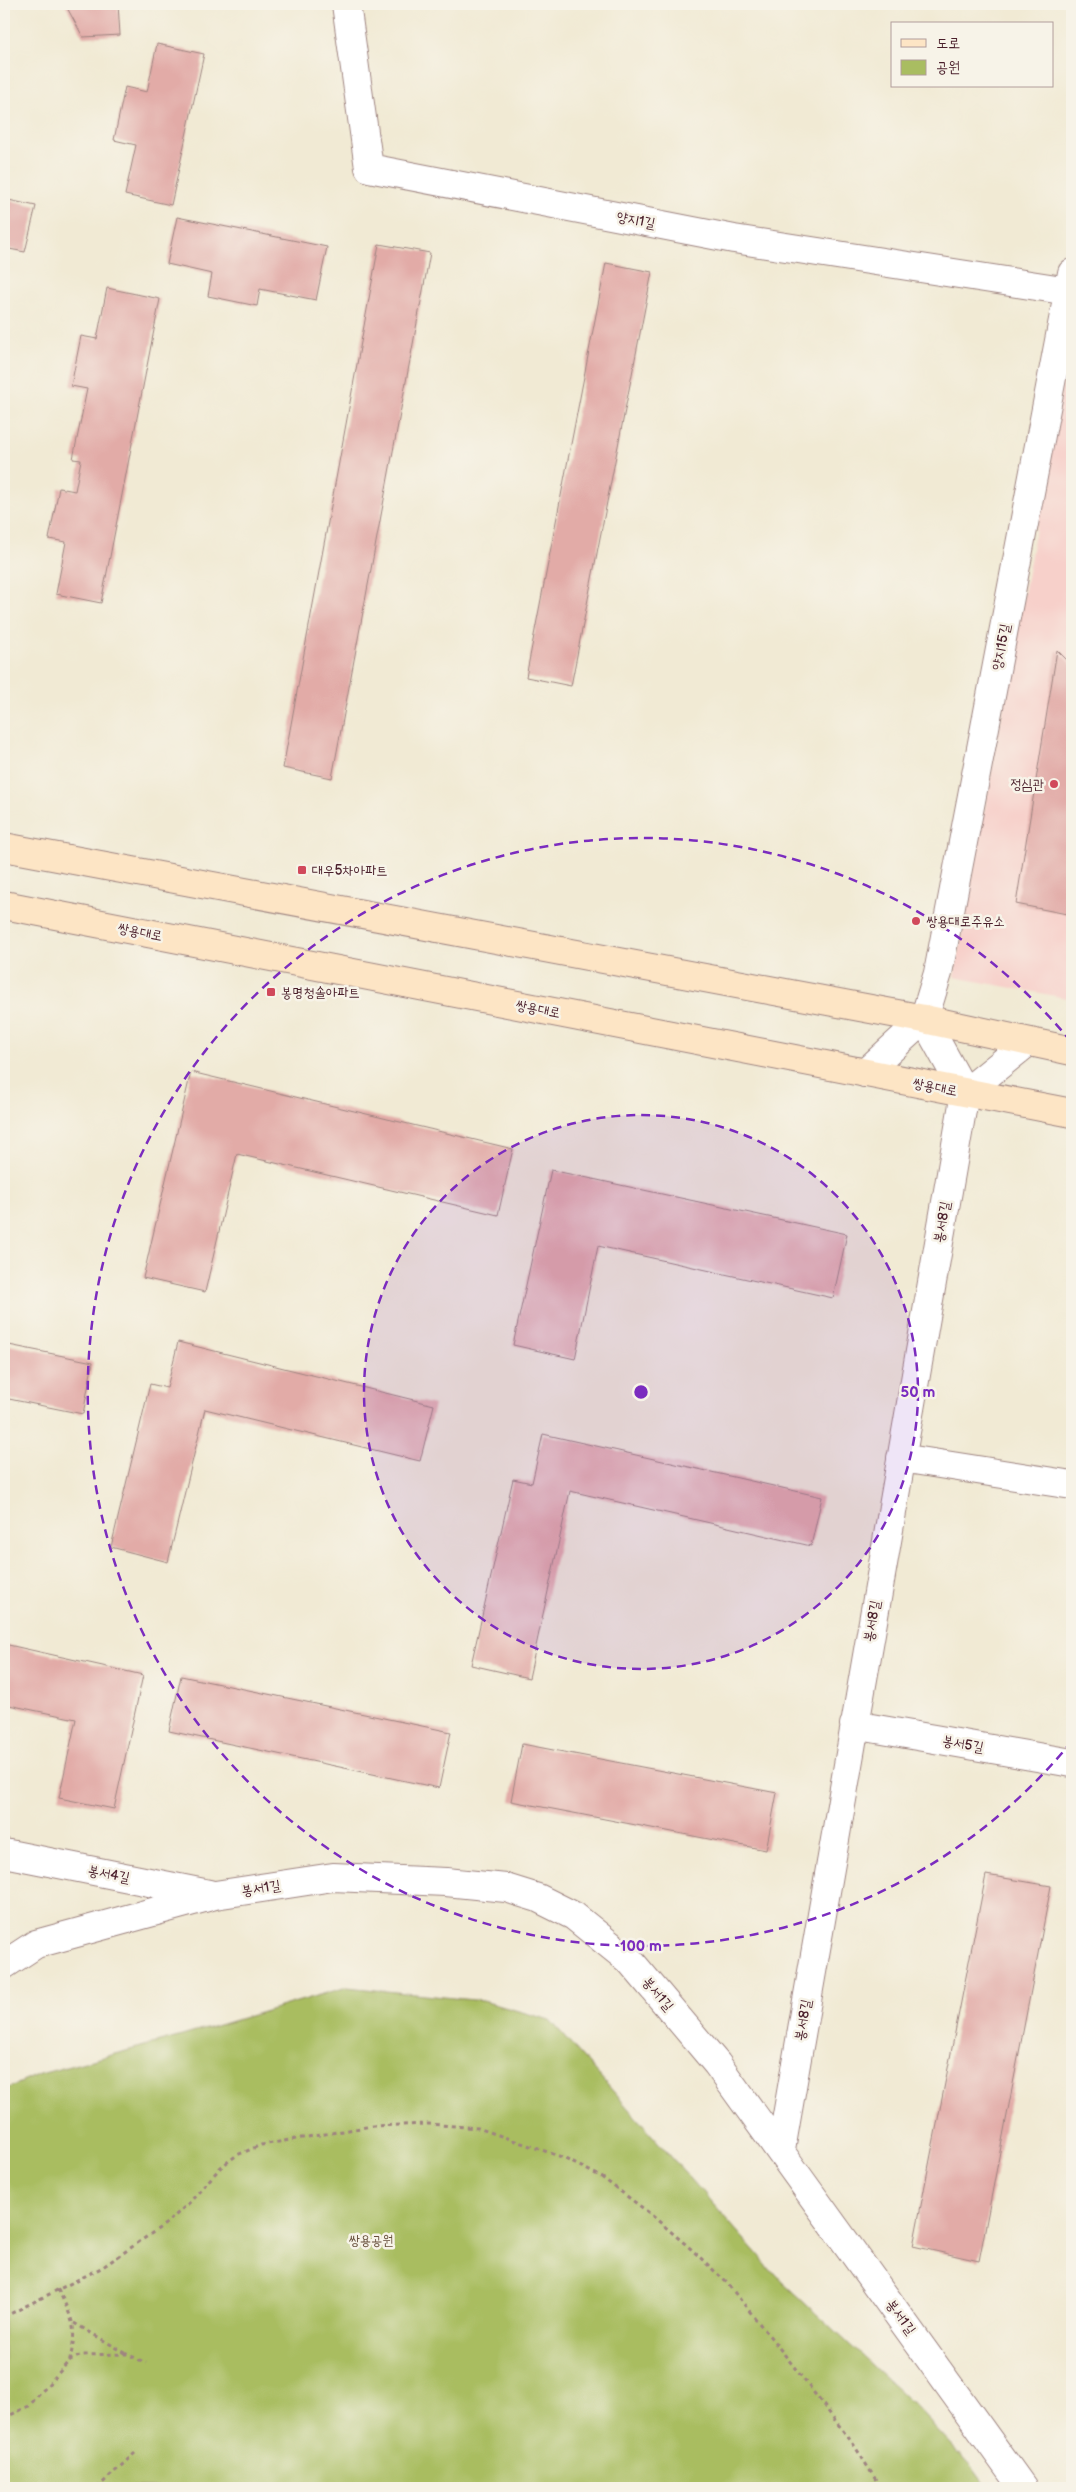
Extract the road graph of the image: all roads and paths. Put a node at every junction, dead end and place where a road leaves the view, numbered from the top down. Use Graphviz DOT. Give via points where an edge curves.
graph roads {
  1 [pos="346,4"];
  2 [pos="1071,282"];
  3 [pos="4,847"];
  4 [pos="4,905"];
  5 [pos="924,1020"];
  6 [pos="1028,1042"];
  7 [pos="1072,1051"];
  8 [pos="866,1073"];
  9 [pos="965,1093"];
  10 [pos="1072,1113"];
  11 [pos="901,1458"];
  12 [pos="1072,1485"];
  13 [pos="854,1725"];
  14 [pos="1072,1763"];
  15 [pos="4,1853"];
  16 [pos="215,1895"];
  17 [pos="4,1965"];
  18 [pos="781,2150"];
  19 [pos="58,2289"];
  20 [pos="4,2317"];
  21 [pos="74,2323"];
  22 [pos="127,2354"];
  23 [pos="70,2360"];
  24 [pos="146,2363"];
  25 [pos="4,2418"];
  26 [pos="135,2453"];
  27 [pos="97,2488"];
  28 [pos="881,2488"];
  29 [pos="1023,2488"];
  1 -- 2 [label="street, 양지1길" via="369,168 734,239"];
  2 -- 5 [label="street, 양지15길" via="938,974"];
  3 -- 5 [label="main road"];
  4 -- 8 [label="main road, 쌍용대로"];
  5 -- 6 [label="main road"];
  5 -- 8 [label="street"];
  5 -- 9 [label="street"];
  6 -- 7 [label="main road"];
  6 -- 9 [label="street"];
  8 -- 9 [label="main road, 쌍용대로"];
  9 -- 10 [label="main road, 쌍용대로"];
  9 -- 11 [label="street, 봉서8길"];
  11 -- 12 [label="street"];
  11 -- 13 [label="street, 봉서8길"];
  13 -- 14 [label="street, 봉서5길"];
  13 -- 18 [label="street, 봉서8길"];
  15 -- 16 [label="street, 봉서4길"];
  16 -- 17 [label="street, 봉서1길" via="36,1944"];
  16 -- 18 [label="street, 봉서1길" via="333,1877 497,1887 538,1898 574,1916 631,1962 717,2064"];
  18 -- 29 [label="street, 봉서1길"];
  19 -- 20 [label="path"];
  19 -- 21 [label="path"];
  19 -- 28 [label="path" via="103,2267 148,2236 189,2203 222,2167 237,2155 261,2145 372,2126 429,2124 478,2128 559,2156 600,2176 691,2249 726,2282 788,2359 854,2445"];
  21 -- 22 [label="path"];
  21 -- 23 [label="path"];
  22 -- 23 [label="path" via="82,2355"];
  22 -- 24 [label="path"];
  23 -- 25 [label="path" via="29,2406"];
  26 -- 27 [label="path"];
}
